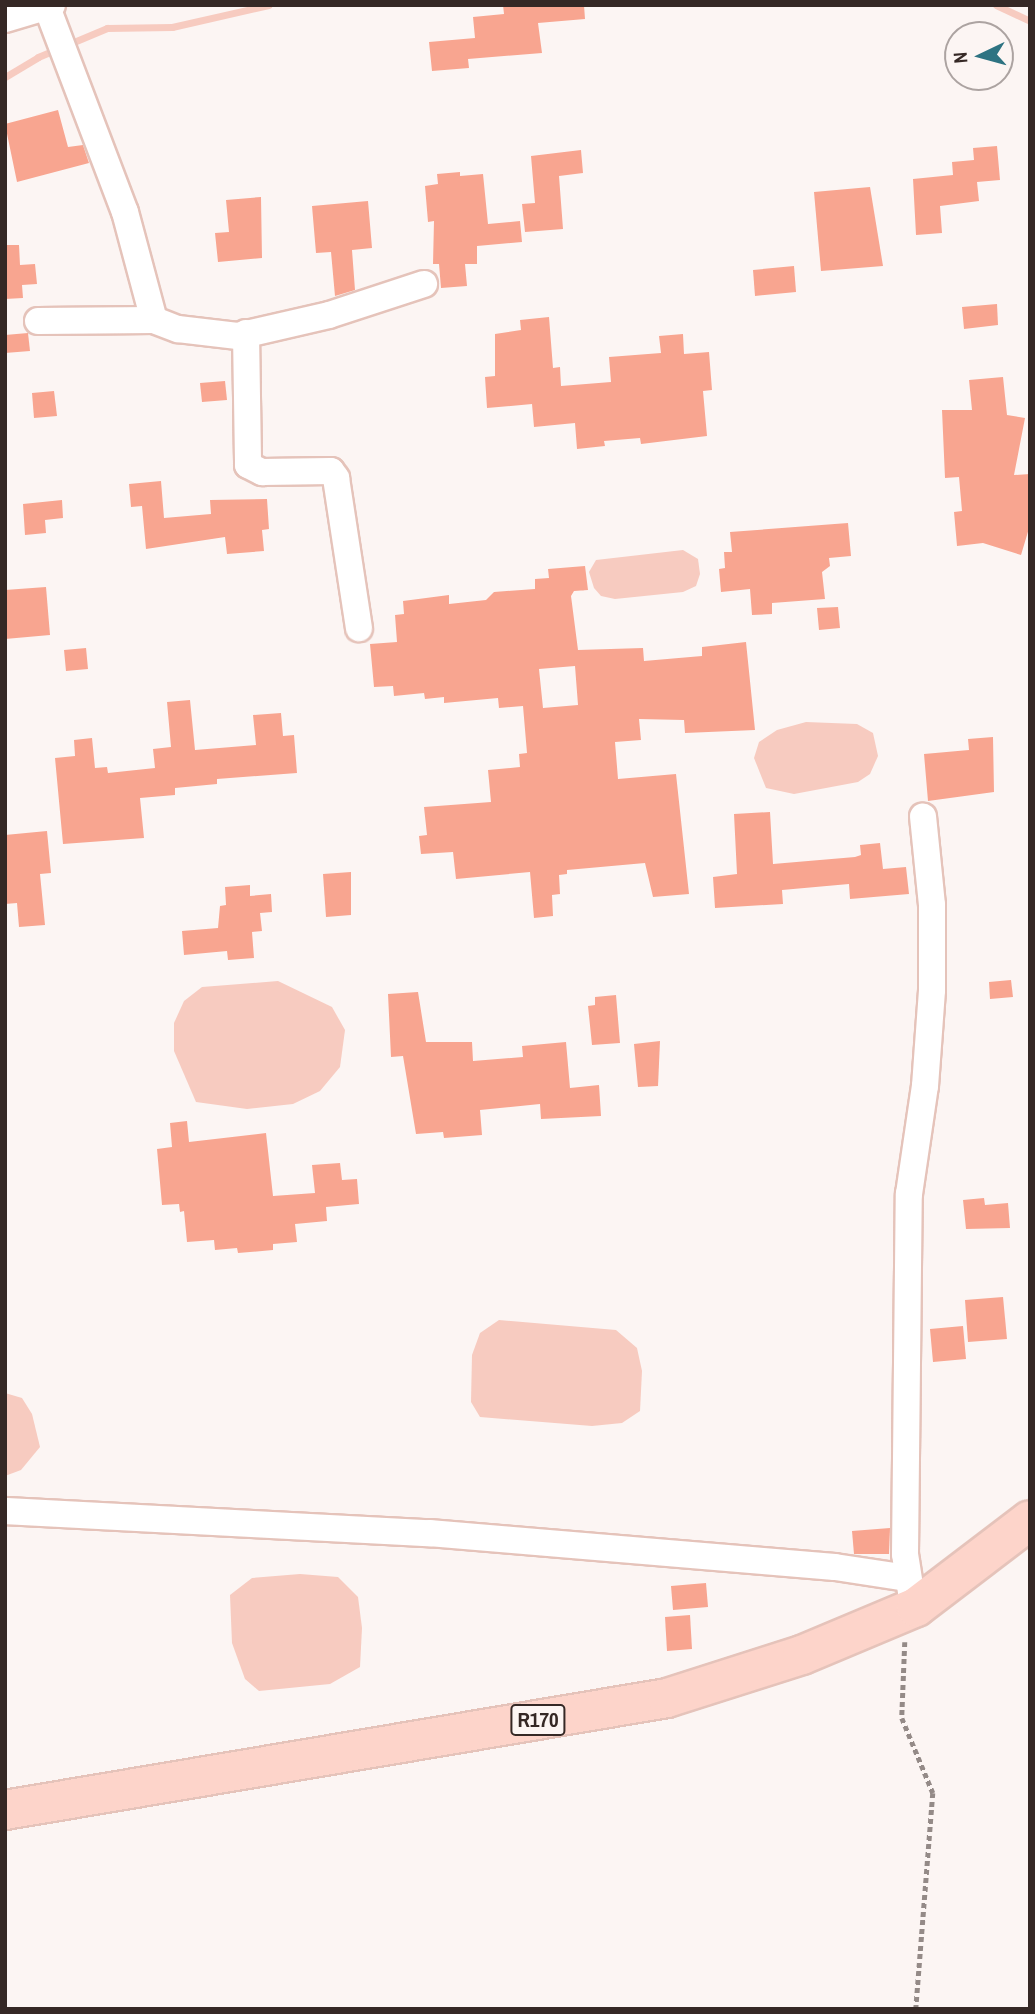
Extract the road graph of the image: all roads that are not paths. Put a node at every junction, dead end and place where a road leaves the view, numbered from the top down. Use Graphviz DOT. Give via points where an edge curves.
graph roads {
  1 [pos="51,12"];
  2 [pos="5,19"];
  3 [pos="424,284"];
  4 [pos="154,320"];
  5 [pos="37,321"];
  6 [pos="246,333"];
  7 [pos="359,628"];
  8 [pos="923,816"];
  9 [pos="5,1511"];
  10 [pos="1030,1520"];
  11 [pos="908,1599"];
  12 [pos="5,1810"];
  1 -- 2 [label="street"];
  1 -- 4 [label="street" via="143,269"];
  3 -- 6 [label="street" via="329,315"];
  4 -- 5 [label="street"];
  4 -- 6 [label="street" via="178,330"];
  6 -- 7 [label="street" via="248,465 262,472 331,471 336,478 344,505"];
  8 -- 11 [label="street" via="932,905 932,990 925,1086 909,1194"];
  9 -- 11 [label="street" via="429,1533 822,1566"];
  10 -- 11 [label="main road, R170"];
  11 -- 12 [label="main road, R170" via="802,1655 667,1698"];
}
